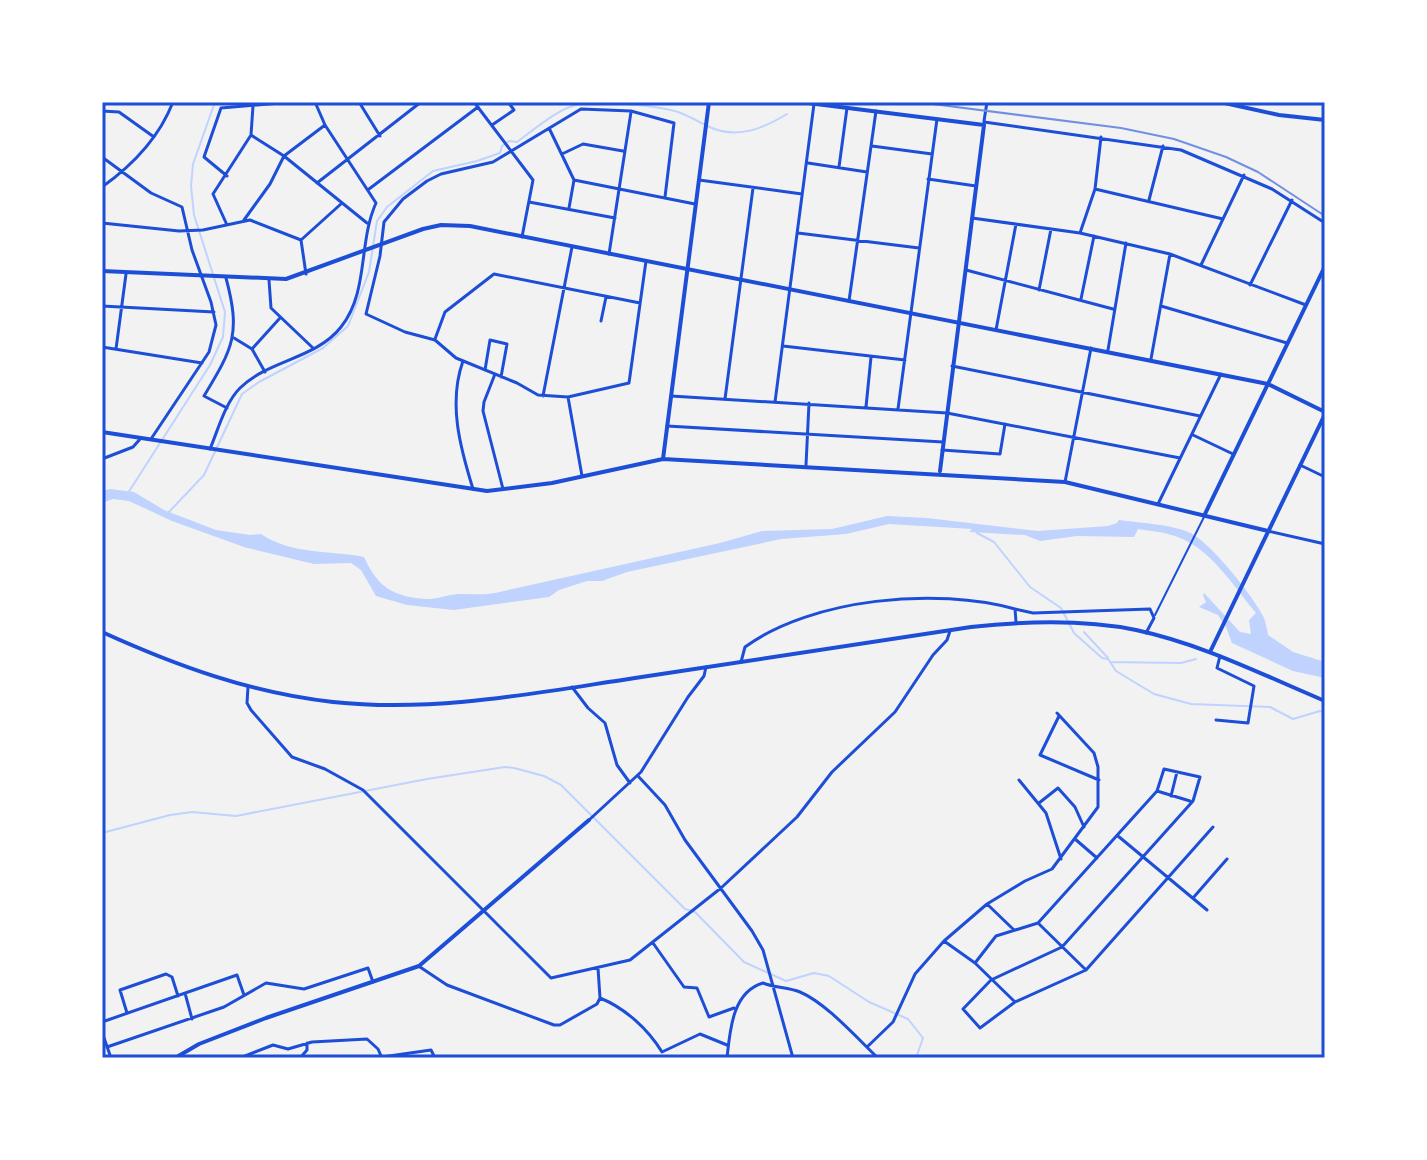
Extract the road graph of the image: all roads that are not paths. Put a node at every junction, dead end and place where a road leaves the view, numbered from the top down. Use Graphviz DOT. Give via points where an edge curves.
graph roads {
  1 [pos="173,102"];
  2 [pos="293,102"];
  3 [pos="315,102"];
  4 [pos="359,102"];
  5 [pos="421,102"];
  6 [pos="474,102"];
  7 [pos="508,102"];
  8 [pos="709,102"];
  9 [pos="800,102"];
  10 [pos="987,102"];
  11 [pos="1220,102"];
  12 [pos="814,104"];
  13 [pos="254,105"];
  14 [pos="102,106"];
  15 [pos="478,107"];
  16 [pos="847,108"];
  17 [pos="631,111"];
  18 [pos="876,111"];
  19 [pos="937,119"];
  20 [pos="1325,120"];
  21 [pos="984,123"];
  22 [pos="325,125"];
  23 [pos="492,126"];
  24 [pos="549,128"];
  25 [pos="251,135"];
  26 [pos="380,136"];
  27 [pos="154,137"];
  28 [pos="1101,137"];
  29 [pos="871,146"];
  30 [pos="1163,146"];
  31 [pos="510,149"];
  32 [pos="625,152"];
  33 [pos="562,154"];
  34 [pos="932,154"];
  35 [pos="284,156"];
  36 [pos="102,157"];
  37 [pos="349,159"];
  38 [pos="807,163"];
  39 [pos="839,167"];
  40 [pos="124,171"];
  41 [pos="867,172"];
  42 [pos="1244,175"];
  43 [pos="227,176"];
  44 [pos="928,179"];
  45 [pos="574,180"];
  46 [pos="699,180"];
  47 [pos="317,183"];
  48 [pos="976,186"];
  49 [pos="102,187"];
  50 [pos="753,188"];
  51 [pos="368,189"];
  52 [pos="619,189"];
  53 [pos="1095,189"];
  54 [pos="802,194"];
  55 [pos="665,197"];
  56 [pos="1292,200"];
  57 [pos="1149,201"];
  58 [pos="529,202"];
  59 [pos="342,203"];
  60 [pos="695,204"];
  61 [pos="569,208"];
  62 [pos="615,218"];
  63 [pos="972,218"];
  64 [pos="1223,219"];
  65 [pos="244,220"];
  66 [pos="102,223"];
  67 [pos="367,223"];
  68 [pos="1325,223"];
  69 [pos="1016,224"];
  70 [pos="227,225"];
  71 [pos="1051,229"];
  72 [pos="187,230"];
  73 [pos="798,233"];
  74 [pos="1080,233"];
  75 [pos="1094,236"];
  76 [pos="522,237"];
  77 [pos="301,240"];
  78 [pos="858,241"];
  79 [pos="1126,243"];
  80 [pos="378,247"];
  81 [pos="572,247"];
  82 [pos="919,248"];
  83 [pos="366,252"];
  84 [pos="609,254"];
  85 [pos="1170,254"];
  86 [pos="646,261"];
  87 [pos="1200,265"];
  88 [pos="1325,266"];
  89 [pos="687,269"];
  90 [pos="965,270"];
  91 [pos="102,271"];
  92 [pos="126,273"];
  93 [pos="306,274"];
  94 [pos="204,276"];
  95 [pos="223,278"];
  96 [pos="269,280"];
  97 [pos="741,280"];
  98 [pos="1005,281"];
  99 [pos="1250,285"];
  100 [pos="564,289"];
  101 [pos="790,290"];
  102 [pos="1039,290"];
  103 [pos="606,297"];
  104 [pos="1080,300"];
  105 [pos="849,302"];
  106 [pos="640,303"];
  107 [pos="1306,305"];
  108 [pos="102,306"];
  109 [pos="1161,306"];
  110 [pos="123,307"];
  111 [pos="1113,309"];
  112 [pos="214,312"];
  113 [pos="911,313"];
  114 [pos="280,318"];
  115 [pos="601,321"];
  116 [pos="959,322"];
  117 [pos="996,330"];
  118 [pos="234,338"];
  119 [pos="435,340"];
  120 [pos="1288,343"];
  121 [pos="783,346"];
  122 [pos="102,347"];
  123 [pos="313,348"];
  124 [pos="1091,348"];
  125 [pos="116,349"];
  126 [pos="252,349"];
  127 [pos="1108,350"];
  128 [pos="871,357"];
  129 [pos="1151,359"];
  130 [pos="905,360"];
  131 [pos="463,361"];
  132 [pos="202,363"];
  133 [pos="952,366"];
  134 [pos="485,370"];
  135 [pos="265,372"];
  136 [pos="495,374"];
  137 [pos="1221,374"];
  138 [pos="501,377"];
  139 [pos="1268,384"];
  140 [pos="1082,393"];
  141 [pos="543,396"];
  142 [pos="671,396"];
  143 [pos="568,397"];
  144 [pos="725,399"];
  145 [pos="775,402"];
  146 [pos="809,403"];
  147 [pos="866,407"];
  148 [pos="227,408"];
  149 [pos="898,409"];
  150 [pos="947,413"];
  151 [pos="1325,413"];
  152 [pos="1200,416"];
  153 [pos="1005,424"];
  154 [pos="667,426"];
  155 [pos="102,432"];
  156 [pos="807,433"];
  157 [pos="1192,435"];
  158 [pos="141,438"];
  159 [pos="1074,438"];
  160 [pos="152,440"];
  161 [pos="943,442"];
  162 [pos="211,449"];
  163 [pos="942,450"];
  164 [pos="1233,454"];
  165 [pos="1180,458"];
  166 [pos="102,459"];
  167 [pos="663,459"];
  168 [pos="806,465"];
  169 [pos="1300,465"];
  170 [pos="940,473"];
  171 [pos="582,476"];
  172 [pos="1325,477"];
  173 [pos="1065,482"];
  174 [pos="473,489"];
  175 [pos="503,490"];
  176 [pos="1158,504"];
  177 [pos="1204,516"];
  178 [pos="1268,531"];
  179 [pos="1325,544"];
  180 [pos="1015,609"];
  181 [pos="1154,618"];
  182 [pos="1016,623"];
  183 [pos="950,631"];
  184 [pos="102,632"];
  185 [pos="1146,633"];
  186 [pos="1210,652"];
  187 [pos="1220,656"];
  188 [pos="741,662"];
  189 [pos="706,667"];
  190 [pos="248,687"];
  191 [pos="572,687"];
  192 [pos="1325,701"];
  193 [pos="1216,720"];
  194 [pos="1177,771"];
  195 [pos="638,776"];
  196 [pos="1019,780"];
  197 [pos="1099,780"];
  198 [pos="630,783"];
  199 [pos="1157,791"];
  200 [pos="1171,796"];
  201 [pos="1190,801"];
  202 [pos="1039,803"];
  203 [pos="589,820"];
  204 [pos="1084,827"];
  205 [pos="1213,827"];
  206 [pos="1117,835"];
  207 [pos="1075,839"];
  208 [pos="1143,856"];
  209 [pos="1097,858"];
  210 [pos="1061,859"];
  211 [pos="1227,859"];
  212 [pos="1168,877"];
  213 [pos="721,888"];
  214 [pos="1193,898"];
  215 [pos="987,904"];
  216 [pos="1207,910"];
  217 [pos="482,912"];
  218 [pos="1038,923"];
  219 [pos="1015,931"];
  220 [pos="944,941"];
  221 [pos="653,943"];
  222 [pos="1062,947"];
  223 [pos="975,963"];
  224 [pos="419,966"];
  225 [pos="598,968"];
  226 [pos="1086,970"];
  227 [pos="991,980"];
  228 [pos="373,982"];
  229 [pos="774,988"];
  230 [pos="185,993"];
  231 [pos="244,995"];
  232 [pos="178,996"];
  233 [pos="600,998"];
  234 [pos="1015,1002"];
  235 [pos="736,1008"];
  236 [pos="127,1013"];
  237 [pos="192,1019"];
  238 [pos="102,1022"];
  239 [pos="102,1032"];
  240 [pos="307,1043"];
  241 [pos="729,1045"];
  242 [pos="867,1047"];
  243 [pos="107,1048"];
  244 [pos="102,1052"];
  245 [pos="382,1057"];
  246 [pos="111,1058"];
  247 [pos="175,1058"];
  248 [pos="240,1058"];
  249 [pos="300,1058"];
  250 [pos="435,1058"];
  251 [pos="727,1058"];
  252 [pos="793,1058"];
  253 [pos="878,1058"];
  1 -- 27 [label="street"];
  2 -- 13 [label="street"];
  3 -- 22 [label="street"];
  4 -- 26 [label="street"];
  5 -- 26 [label="street"];
  6 -- 15 [label="street"];
  7 -- 23 [label="street" via="514,110"];
  8 -- 46 [label="street"];
  9 -- 12 [label="street"];
  10 -- 21 [label="street"];
  11 -- 20 [label="street"];
  12 -- 16 [label="street"];
  12 -- 38 [label="street"];
  13 -- 25 [label="street"];
  13 -- 43 [label="street" via="221,108 204,157"];
  14 -- 27 [label="street"];
  15 -- 23 [label="street"];
  15 -- 51 [label="street"];
  16 -- 18 [label="street"];
  16 -- 39 [label="street"];
  17 -- 24 [label="street" via="581,109"];
  17 -- 32 [label="street"];
  17 -- 55 [label="street" via="674,123"];
  18 -- 19 [label="street"];
  18 -- 29 [label="street"];
  19 -- 21 [label="street"];
  19 -- 34 [label="street"];
  21 -- 28 [label="street"];
  21 -- 48 [label="street"];
  22 -- 35 [label="street"];
  22 -- 37 [label="street"];
  23 -- 31 [label="street"];
  24 -- 31 [label="street"];
  24 -- 33 [label="street"];
  25 -- 35 [label="street"];
  25 -- 43 [label="street"];
  26 -- 37 [label="street"];
  27 -- 40 [label="street"];
  28 -- 30 [label="street"];
  28 -- 53 [label="street"];
  29 -- 34 [label="street"];
  29 -- 41 [label="street"];
  30 -- 42 [label="street"];
  30 -- 57 [label="street"];
  31 -- 58 [label="street" via="533,180"];
  31 -- 80 [label="street" via="493,162 427,181 388,215"];
  32 -- 33 [label="street" via="583,144"];
  32 -- 52 [label="street"];
  33 -- 45 [label="street"];
  34 -- 44 [label="street"];
  35 -- 47 [label="street"];
  35 -- 65 [label="street"];
  36 -- 40 [label="street"];
  37 -- 47 [label="street"];
  37 -- 51 [label="street"];
  38 -- 39 [label="street"];
  38 -- 54 [label="street"];
  39 -- 41 [label="street"];
  40 -- 49 [label="street"];
  40 -- 72 [label="street" via="151,193 182,207"];
  41 -- 78 [label="street"];
  42 -- 56 [label="street"];
  42 -- 64 [label="street"];
  43 -- 70 [label="street" via="213,194"];
  44 -- 48 [label="street"];
  44 -- 82 [label="street"];
  45 -- 52 [label="street"];
  45 -- 61 [label="street"];
  46 -- 50 [label="street"];
  46 -- 60 [label="street"];
  47 -- 59 [label="street"];
  48 -- 63 [label="street"];
  50 -- 54 [label="street"];
  50 -- 97 [label="street"];
  51 -- 67 [label="street" via="376,203"];
  52 -- 55 [label="street"];
  52 -- 62 [label="street"];
  53 -- 57 [label="street"];
  53 -- 74 [label="street"];
  54 -- 73 [label="street"];
  55 -- 60 [label="street"];
  56 -- 68 [label="street"];
  56 -- 99 [label="street"];
  57 -- 64 [label="street"];
  58 -- 61 [label="street"];
  58 -- 76 [label="street"];
  59 -- 67 [label="street"];
  59 -- 77 [label="street"];
  60 -- 89 [label="street"];
  61 -- 62 [label="street"];
  62 -- 84 [label="street"];
  63 -- 69 [label="street"];
  63 -- 90 [label="street"];
  64 -- 87 [label="street"];
  65 -- 70 [label="street"];
  65 -- 77 [label="street"];
  66 -- 72 [label="street"];
  67 -- 83 [label="street"];
  69 -- 71 [label="street"];
  69 -- 98 [label="street"];
  70 -- 72 [label="street"];
  71 -- 74 [label="street"];
  71 -- 102 [label="street"];
  72 -- 94 [label="street"];
  73 -- 78 [label="street"];
  73 -- 101 [label="street"];
  74 -- 75 [label="street"];
  75 -- 79 [label="street"];
  75 -- 104 [label="street"];
  76 -- 80 [label="street" via="441,225"];
  76 -- 81 [label="street"];
  77 -- 93 [label="street"];
  78 -- 82 [label="street"];
  78 -- 105 [label="street"];
  79 -- 85 [label="street"];
  79 -- 111 [label="street"];
  80 -- 83 [label="street"];
  80 -- 119 [label="street" via="366,314"];
  81 -- 84 [label="street"];
  81 -- 100 [label="street"];
  82 -- 113 [label="street"];
  83 -- 93 [label="street"];
  83 -- 123 [label="street" via="348,316 338,331"];
  84 -- 86 [label="street"];
  85 -- 87 [label="street"];
  85 -- 109 [label="street"];
  86 -- 89 [label="street"];
  86 -- 106 [label="street"];
  87 -- 99 [label="street"];
  88 -- 107 [label="street"];
  89 -- 97 [label="street"];
  89 -- 142 [label="street"];
  90 -- 98 [label="street"];
  90 -- 116 [label="street"];
  91 -- 92 [label="street"];
  92 -- 94 [label="street"];
  92 -- 110 [label="street"];
  93 -- 96 [label="street"];
  94 -- 95 [label="street"];
  94 -- 112 [label="street"];
  95 -- 96 [label="street"];
  95 -- 118 [label="street" via="234,310"];
  96 -- 114 [label="street" via="271,308"];
  97 -- 101 [label="street"];
  97 -- 144 [label="street"];
  98 -- 102 [label="street"];
  98 -- 117 [label="street"];
  99 -- 107 [label="street"];
  100 -- 103 [label="street"];
  100 -- 119 [label="street" via="494,274 445,312"];
  100 -- 141 [label="street"];
  101 -- 105 [label="street"];
  101 -- 121 [label="street"];
  102 -- 104 [label="street"];
  103 -- 106 [label="street"];
  103 -- 115 [label="street"];
  104 -- 111 [label="street"];
  105 -- 113 [label="street"];
  106 -- 143 [label="street" via="629,383"];
  107 -- 120 [label="street"];
  108 -- 110 [label="street"];
  109 -- 120 [label="street"];
  109 -- 129 [label="street"];
  110 -- 112 [label="street"];
  110 -- 125 [label="street"];
  111 -- 127 [label="street"];
  112 -- 132 [label="street" via="215,336"];
  113 -- 116 [label="street"];
  113 -- 130 [label="street"];
  114 -- 123 [label="street"];
  114 -- 126 [label="street"];
  116 -- 117 [label="street"];
  116 -- 133 [label="street"];
  117 -- 124 [label="street"];
  118 -- 126 [label="street"];
  118 -- 148 [label="street" via="204,396"];
  119 -- 131 [label="street"];
  120 -- 139 [label="street"];
  121 -- 128 [label="street"];
  121 -- 145 [label="street"];
  122 -- 125 [label="street"];
  123 -- 135 [label="street"];
  124 -- 127 [label="street"];
  124 -- 140 [label="street"];
  125 -- 132 [label="street"];
  126 -- 135 [label="street"];
  127 -- 129 [label="street"];
  128 -- 130 [label="street"];
  128 -- 147 [label="street"];
  129 -- 137 [label="street"];
  130 -- 149 [label="street"];
  131 -- 134 [label="street"];
  131 -- 174 [label="street" via="456,406"];
  132 -- 160 [label="street"];
  133 -- 140 [label="street"];
  133 -- 150 [label="street"];
  134 -- 136 [label="street"];
  134 -- 138 [label="street" via="490,340 507,344"];
  135 -- 148 [label="street" via="237,391"];
  136 -- 138 [label="street"];
  136 -- 175 [label="street" via="483,411"];
  137 -- 139 [label="street"];
  137 -- 152 [label="street"];
  138 -- 141 [label="street"];
  139 -- 151 [label="street"];
  139 -- 164 [label="street"];
  140 -- 152 [label="street"];
  140 -- 159 [label="street"];
  141 -- 143 [label="street"];
  142 -- 144 [label="street"];
  142 -- 154 [label="street"];
  143 -- 171 [label="street"];
  144 -- 145 [label="street"];
  145 -- 146 [label="street"];
  146 -- 147 [label="street"];
  146 -- 156 [label="street"];
  147 -- 149 [label="street"];
  148 -- 162 [label="street"];
  149 -- 150 [label="street"];
  150 -- 153 [label="street"];
  150 -- 161 [label="street"];
  151 -- 169 [label="street"];
  152 -- 157 [label="street"];
  153 -- 159 [label="street"];
  153 -- 163 [label="street" via="1000,454"];
  154 -- 156 [label="street"];
  154 -- 167 [label="street"];
  155 -- 158 [label="street"];
  156 -- 161 [label="street"];
  156 -- 168 [label="street"];
  157 -- 164 [label="street"];
  157 -- 165 [label="street"];
  158 -- 160 [label="street"];
  158 -- 166 [label="street" via="133,447"];
  159 -- 165 [label="street"];
  159 -- 173 [label="street"];
  160 -- 162 [label="street"];
  161 -- 163 [label="street"];
  162 -- 174 [label="street"];
  163 -- 170 [label="street"];
  164 -- 177 [label="street"];
  165 -- 176 [label="street"];
  167 -- 168 [label="street"];
  167 -- 171 [label="street"];
  168 -- 170 [label="street"];
  169 -- 172 [label="street"];
  169 -- 178 [label="street"];
  170 -- 173 [label="street"];
  171 -- 175 [label="street"];
  173 -- 176 [label="street"];
  174 -- 175 [label="street"];
  176 -- 177 [label="street"];
  177 -- 178 [label="street"];
  177 -- 181 [label="street"];
  178 -- 179 [label="street"];
  178 -- 186 [label="street"];
  180 -- 181 [label="street" via="1150,609"];
  180 -- 182 [label="street"];
  180 -- 188 [label="street" via="985,601 880,599 783,627 745,647"];
  181 -- 185 [label="street"];
  182 -- 183 [label="street"];
  182 -- 185 [label="street" via="1095,625"];
  183 -- 188 [label="street"];
  183 -- 213 [label="street" via="895,712 832,772 797,817"];
  184 -- 190 [label="street" via="185,668"];
  185 -- 186 [label="street"];
  186 -- 187 [label="street"];
  187 -- 192 [label="street"];
  187 -- 193 [label="street" via="1217,668 1254,686 1248,723"];
  188 -- 189 [label="street"];
  189 -- 191 [label="street"];
  189 -- 195 [label="street"];
  190 -- 191 [label="street" via="394,706"];
  190 -- 217 [label="street" via="251,710 292,757 363,790"];
  191 -- 198 [label="street" via="605,723 617,765"];
  194 -- 199 [label="street" via="1164,769"];
  194 -- 200 [label="street"];
  194 -- 201 [label="street" via="1200,777"];
  195 -- 198 [label="street"];
  195 -- 213 [label="street" via="665,805"];
  196 -- 202 [label="street"];
  197 -- 197 [label="street" via="1094,753 1058,714 1040,755"];
  197 -- 204 [label="street" via="1098,807"];
  198 -- 203 [label="street"];
  199 -- 200 [label="street"];
  199 -- 206 [label="street"];
  200 -- 201 [label="street"];
  201 -- 208 [label="street"];
  202 -- 204 [label="street" via="1058,788"];
  202 -- 210 [label="street"];
  203 -- 217 [label="street"];
  204 -- 207 [label="street"];
  205 -- 212 [label="street"];
  206 -- 208 [label="street"];
  206 -- 209 [label="street"];
  207 -- 209 [label="street"];
  207 -- 210 [label="street"];
  208 -- 212 [label="street"];
  208 -- 222 [label="street"];
  209 -- 218 [label="street"];
  210 -- 215 [label="street"];
  211 -- 214 [label="street"];
  212 -- 214 [label="street"];
  212 -- 226 [label="street"];
  213 -- 221 [label="street"];
  213 -- 229 [label="street" via="763,950"];
  214 -- 216 [label="street"];
  215 -- 219 [label="street"];
  215 -- 220 [label="street"];
  217 -- 224 [label="street"];
  217 -- 225 [label="street" via="547,976"];
  218 -- 219 [label="street"];
  218 -- 222 [label="street"];
  219 -- 223 [label="street" via="996,936"];
  220 -- 223 [label="street"];
  220 -- 242 [label="street" via="915,974 893,1022"];
  221 -- 225 [label="street" via="630,960"];
  221 -- 235 [label="street" via="684,987 697,988 709,1017"];
  222 -- 226 [label="street"];
  222 -- 227 [label="street"];
  223 -- 227 [label="street"];
  224 -- 228 [label="street"];
  224 -- 233 [label="street" via="447,985 554,1025"];
  225 -- 233 [label="street"];
  226 -- 234 [label="street"];
  227 -- 234 [label="street"];
  227 -- 234 [label="street" via="963,1009 980,1028"];
  228 -- 231 [label="street" via="368,968 304,989 266,983"];
  228 -- 247 [label="street" via="266,1018"];
  229 -- 235 [label="street" via="757,984"];
  229 -- 242 [label="street" via="808,997"];
  229 -- 252 [label="street"];
  230 -- 231 [label="street" via="237,975"];
  230 -- 232 [label="street"];
  230 -- 237 [label="street"];
  231 -- 237 [label="street"];
  232 -- 236 [label="street"];
  232 -- 236 [label="street" via="166,974 120,990"];
  233 -- 241 [label="street" via="622,1009 662,1052 700,1034"];
  235 -- 241 [label="street"];
  236 -- 238 [label="street"];
  237 -- 243 [label="street"];
  239 -- 243 [label="street"];
  240 -- 245 [label="street" via="367,1039"];
  240 -- 248 [label="street" via="288,1049 273,1045"];
  240 -- 249 [label="street"];
  241 -- 251 [label="street"];
  242 -- 253 [label="street"];
  243 -- 244 [label="street"];
  243 -- 246 [label="street"];
  245 -- 250 [label="street" via="431,1050"];
}
